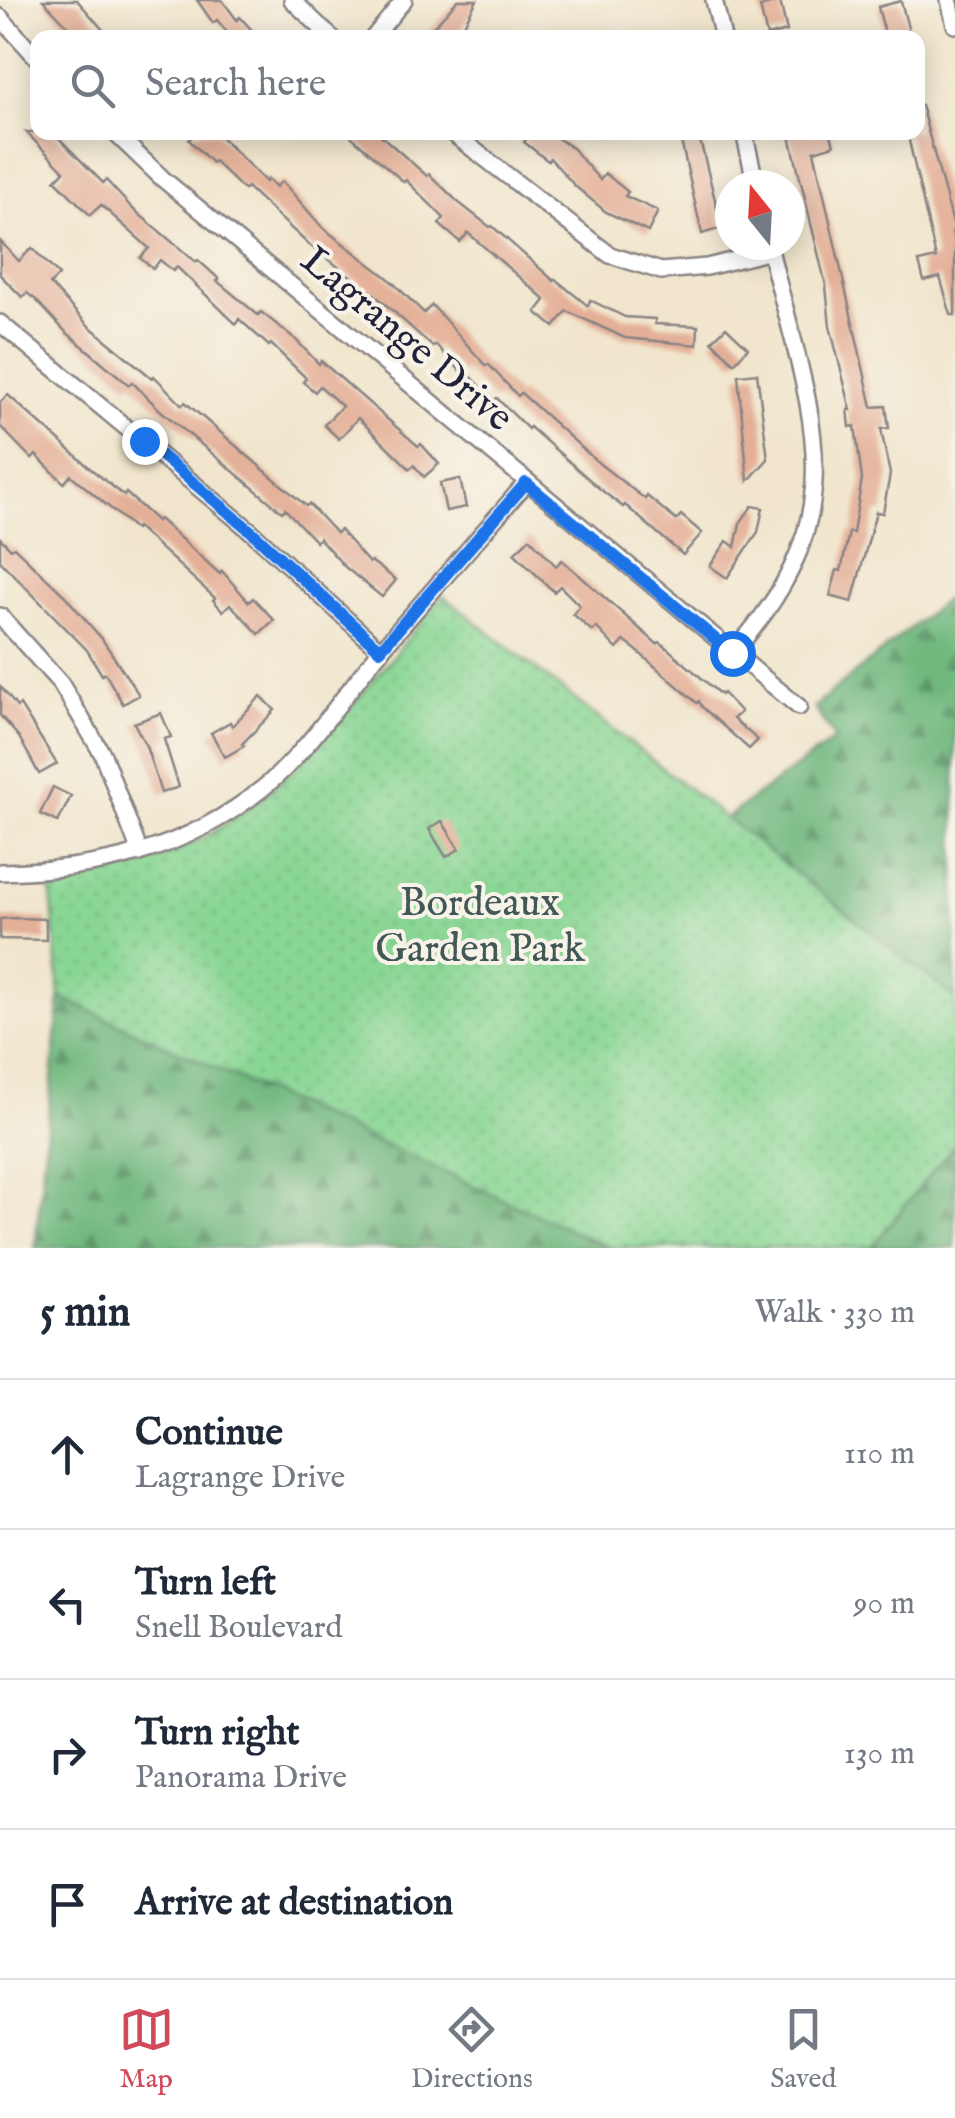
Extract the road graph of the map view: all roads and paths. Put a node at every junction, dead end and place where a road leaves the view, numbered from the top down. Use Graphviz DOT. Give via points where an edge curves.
graph roads {
  1 [pos="292,0"];
  2 [pos="404,0"];
  3 [pos="714,0"];
  4 [pos="950,0"];
  5 [pos="0,18"];
  6 [pos="955,25"];
  7 [pos="324,30"];
  8 [pos="380,30"];
  9 [pos="720,30"];
  10 [pos="30,50"];
  11 [pos="122,140"];
  12 [pos="460,140"];
  13 [pos="746,140"];
  14 [pos="753,170"];
  15 [pos="732,260"];
  16 [pos="773,260"];
  17 [pos="0,323"];
  18 [pos="526,483"];
  19 [pos="0,616"];
  20 [pos="380,650"];
  21 [pos="732,653"];
  22 [pos="799,706"];
  23 [pos="140,854"];
  24 [pos="0,872"];
  1 -- 7 [label="street"];
  2 -- 8 [label="street"];
  3 -- 9 [label="street"];
  4 -- 6 [label="street"];
  5 -- 10 [label="street"];
  11 -- 18 [label="street, Lagrange Drive"];
  12 -- 15 [label="street" via="610,255 661,272"];
  13 -- 14 [label="street"];
  16 -- 21 [label="street" via="806,382 816,464 800,556 760,623"];
  17 -- 20 [label="street" via="252,532"];
  18 -- 20 [label="street"];
  18 -- 21 [label="street, Lagrange Drive"];
  19 -- 23 [label="street" via="62,684 95,741"];
  20 -- 23 [label="street" via="264,787 210,824"];
  21 -- 22 [label="street, Lagrange Drive"];
  23 -- 24 [label="street" via="59,871"];
}
